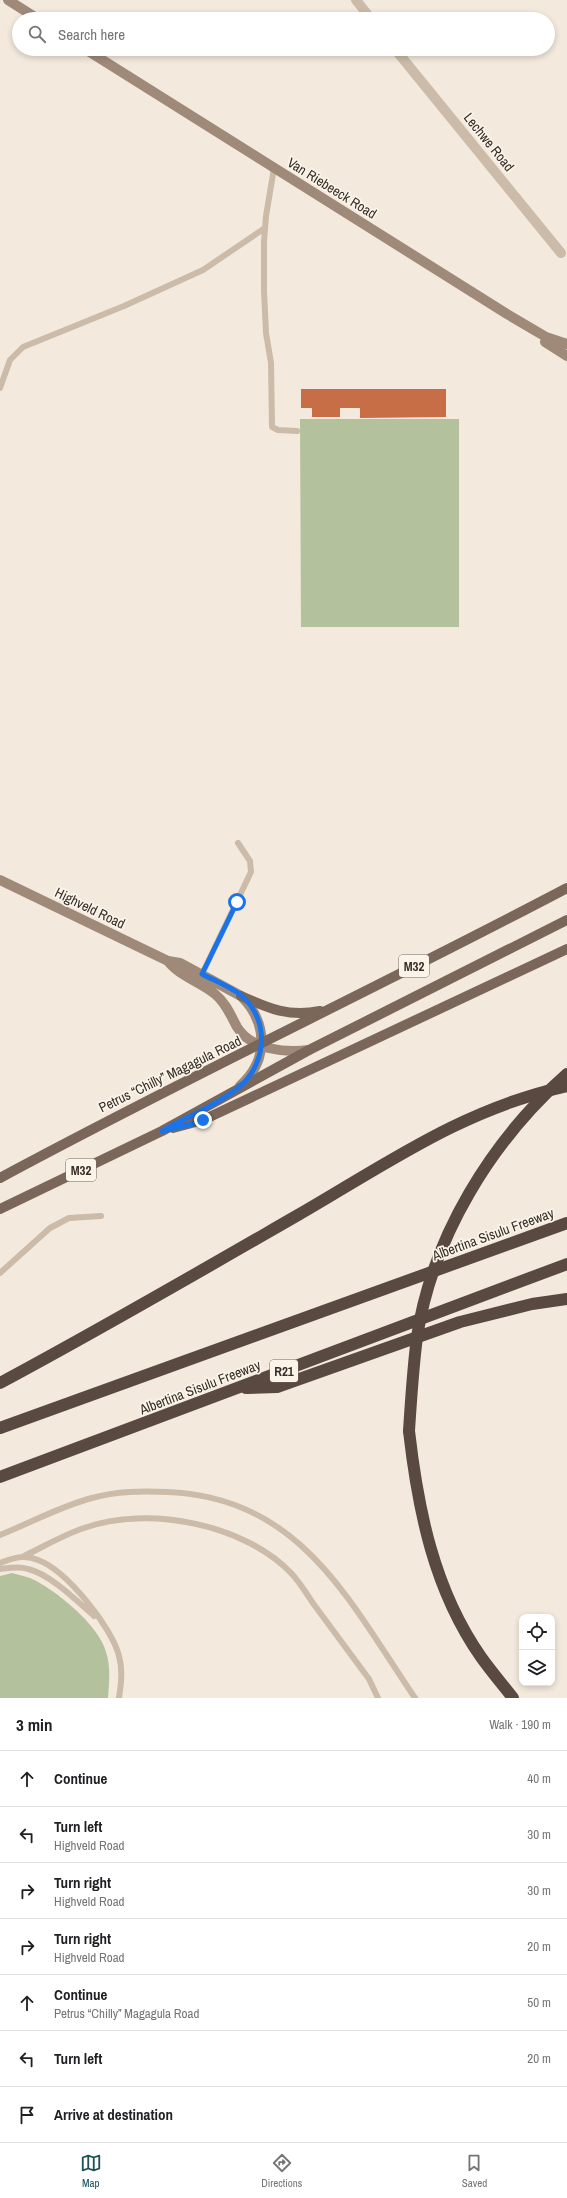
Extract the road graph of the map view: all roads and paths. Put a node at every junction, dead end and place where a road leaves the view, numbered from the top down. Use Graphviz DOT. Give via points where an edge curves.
graph roads {
  1 [pos="8,0"];
  2 [pos="356,0"];
  3 [pos="27,12"];
  4 [pos="365,12"];
  5 [pos="96,56"];
  6 [pos="401,56"];
  7 [pos="274,168"];
  8 [pos="265,228"];
  9 [pos="561,253"];
  10 [pos="507,314"];
  11 [pos="567,344"];
  12 [pos="567,356"];
  13 [pos="0,388"];
  14 [pos="297,431"];
  15 [pos="238,844"];
  16 [pos="0,880"];
  17 [pos="567,888"];
  18 [pos="567,920"];
  19 [pos="567,948"];
  20 [pos="168,961"];
  21 [pos="202,974"];
  22 [pos="241,996"];
  23 [pos="332,1008"];
  24 [pos="261,1044"];
  25 [pos="309,1050"];
  26 [pos="567,1074"];
  27 [pos="567,1086"];
  28 [pos="234,1091"];
  29 [pos="162,1131"];
  30 [pos="0,1178"];
  31 [pos="0,1209"];
  32 [pos="101,1216"];
  33 [pos="567,1223"];
  34 [pos="567,1264"];
  35 [pos="0,1273"];
  36 [pos="567,1299"];
  37 [pos="0,1383"];
  38 [pos="241,1388"];
  39 [pos="0,1428"];
  40 [pos="0,1477"];
  41 [pos="0,1535"];
  42 [pos="24,1556"];
  43 [pos="0,1563"];
  44 [pos="0,1569"];
  45 [pos="102,1622"];
  46 [pos="119,1698"];
  47 [pos="378,1698"];
  48 [pos="415,1698"];
  49 [pos="512,1698"];
  1 -- 3 [label="street"];
  2 -- 4 [label="street"];
  5 -- 7 [label="street, Van Riebeeck Road"];
  6 -- 9 [label="street, Lechwe Road"];
  7 -- 8 [label="lane"];
  7 -- 10 [label="street, Van Riebeeck Road"];
  8 -- 13 [label="lane" via="203,270 124,306 23,347 10,360"];
  8 -- 14 [label="lane" via="264,291 266,333 271,363 270,420 272,427 278,430"];
  10 -- 11 [label="street, Van Riebeeck Road" via="546,337"];
  10 -- 12 [label="street"];
  15 -- 21 [label="lane" via="250,861 251,872"];
  16 -- 20 [label="street, Highveld Road"];
  17 -- 23 [label="main road, Petrus “Chilly” Magagula Road / M32"];
  18 -- 25 [label="main road, M32"];
  19 -- 29 [label="main road" via="203,1120"];
  20 -- 21 [label="street, Highveld Road" via="180,963"];
  20 -- 24 [label="street, Highveld Road" via="177,971 218,996 244,1036"];
  21 -- 22 [label="street, Highveld Road"];
  22 -- 23 [label="main road" via="290,1014"];
  22 -- 24 [label="street, Highveld Road" via="258,1018 261,1026"];
  23 -- 24 [label="main road, Petrus “Chilly” Magagula Road / M32"];
  24 -- 25 [label="street, Highveld Road" via="282,1051"];
  24 -- 28 [label="street, Highveld Road" via="260,1056 253,1072"];
  24 -- 30 [label="main road, Petrus “Chilly” Magagula Road / M32" via="135,1106"];
  25 -- 28 [label="main road, M32"];
  26 -- 49 [label="highway, bridge" via="541,1097 505,1139 463,1204 442,1251 425,1300 417,1336 411,1389 409,1431 414,1477 432,1556 446,1591 480,1656"];
  27 -- 37 [label="highway" via="516,1099 451,1126 104,1327"];
  28 -- 29 [label="main road, M32"];
  29 -- 31 [label="main road, M32"];
  32 -- 35 [label="lane" via="69,1218 50,1228"];
  33 -- 39 [label="highway, Albertina Sisulu Freeway"];
  34 -- 38 [label="highway, Albertina Sisulu Freeway / R21"];
  36 -- 38 [label="highway" via="519,1306 460,1322 277,1387"];
  38 -- 40 [label="highway, Albertina Sisulu Freeway / R21"];
  41 -- 48 [label="lane" via="91,1498 117,1493 180,1492 237,1506 285,1531 314,1557 362,1619"];
  42 -- 43 [label="lane"];
  42 -- 45 [label="lane" via="37,1559 52,1568 79,1593"];
  42 -- 47 [label="lane" via="83,1528 134,1518 180,1522 236,1536 277,1560 293,1575 370,1679"];
  44 -- 45 [label="lane" via="17,1567 43,1575"];
  45 -- 46 [label="lane" via="119,1655 122,1671"];
}
